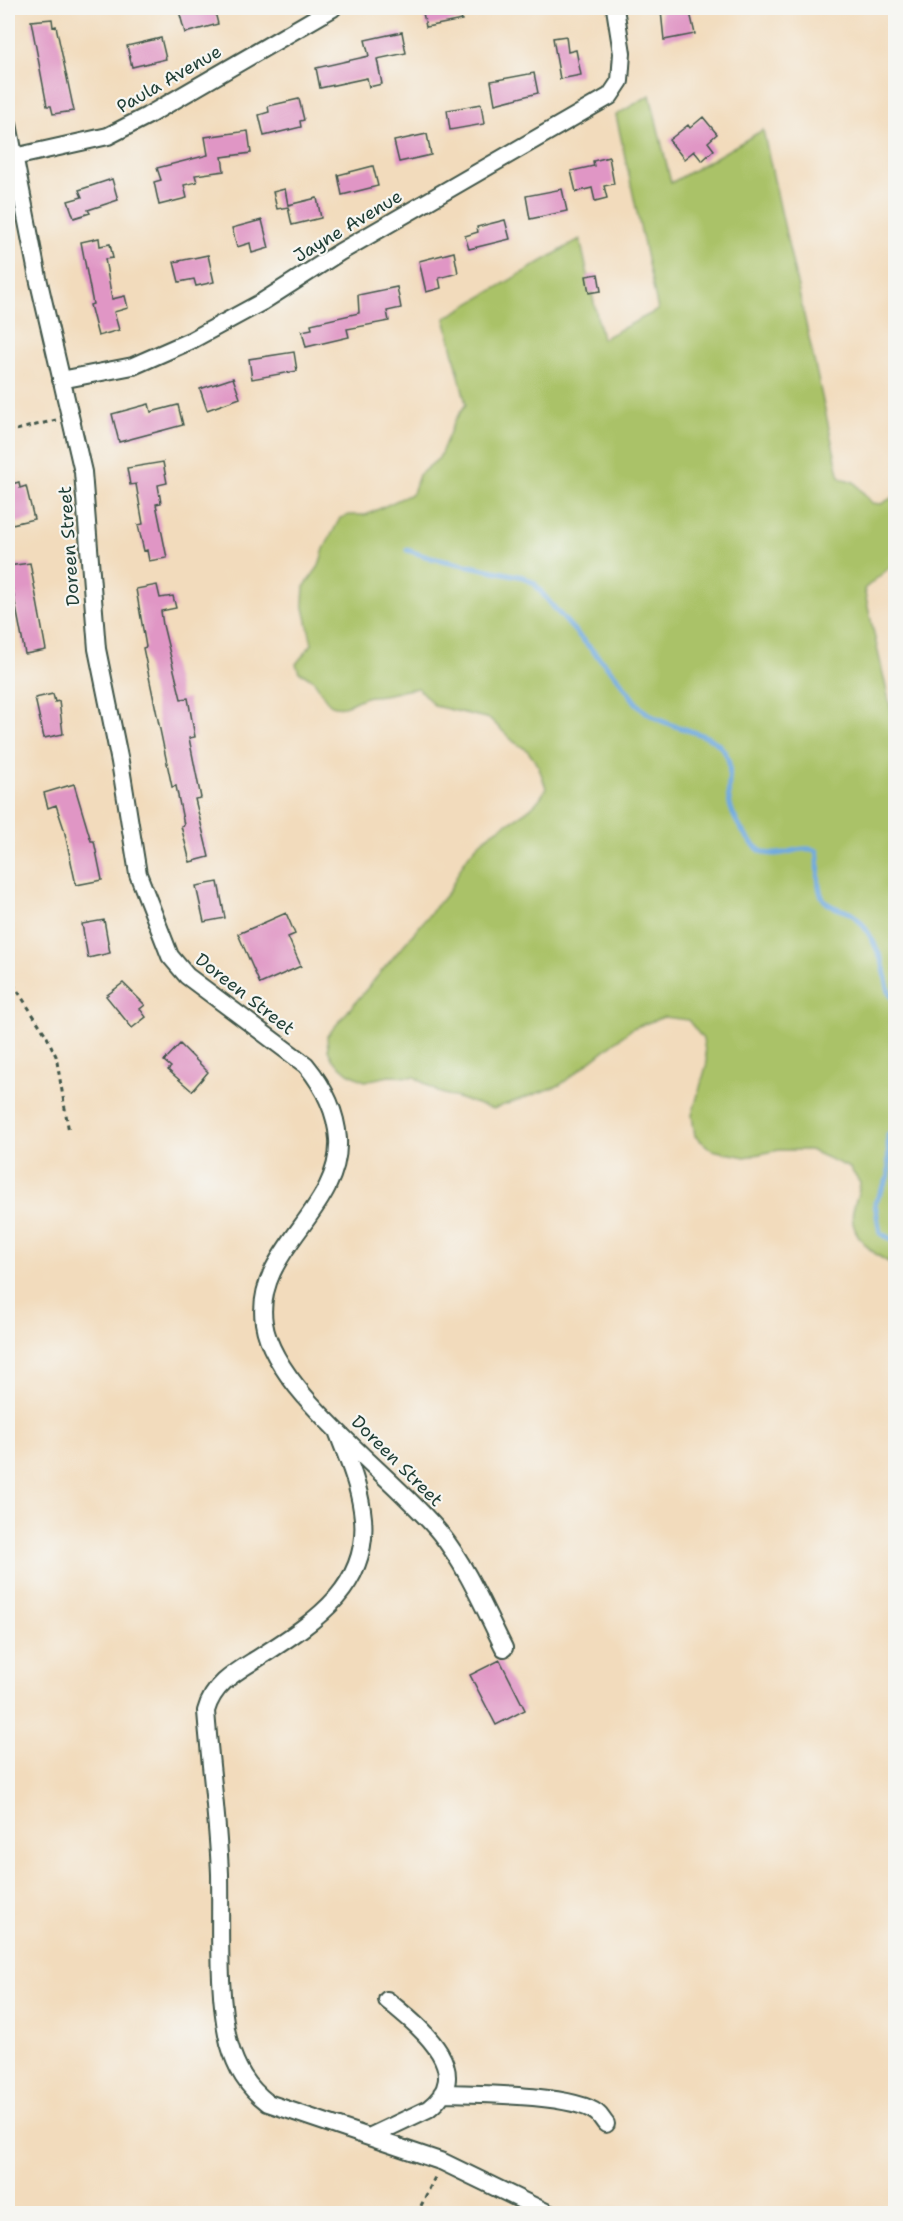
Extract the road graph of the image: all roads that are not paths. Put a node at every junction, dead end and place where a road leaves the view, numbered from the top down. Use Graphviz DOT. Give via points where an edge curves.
graph roads {
  1 [pos="333,8"];
  2 [pos="615,8"];
  3 [pos="8,124"];
  4 [pos="14,157"];
  5 [pos="61,380"];
  6 [pos="336,1427"];
  7 [pos="504,1648"];
  8 [pos="387,2000"];
  9 [pos="442,2093"];
  10 [pos="606,2124"];
  11 [pos="369,2137"];
  12 [pos="550,2214"];
  1 -- 4 [label="street, Paula Avenue" via="108,136"];
  2 -- 5 [label="street, Jayne Avenue" via="622,61 620,81 610,96 190,341 133,366"];
  3 -- 4 [label="street, Doreen Street"];
  4 -- 5 [label="street, Doreen Street"];
  5 -- 6 [label="street, Doreen Street" via="83,472 97,649 138,874 170,956 187,976 306,1065 332,1106 337,1127 336,1168 318,1204 275,1264 265,1286 262,1307 275,1359 293,1384"];
  6 -- 7 [label="street, Doreen Street" via="439,1532 461,1562"];
  6 -- 11 [label="street" via="362,1509 364,1531 358,1561 336,1600 295,1636 228,1677 209,1700 206,1711 218,1831 224,1995 229,2042 240,2073 252,2091 267,2103"];
  8 -- 9 [label="street" via="432,2040 444,2059 447,2075"];
  9 -- 10 [label="street" via="537,2097 588,2107"];
  9 -- 11 [label="street" via="428,2109"];
  11 -- 12 [label="street" via="443,2162"];
}
